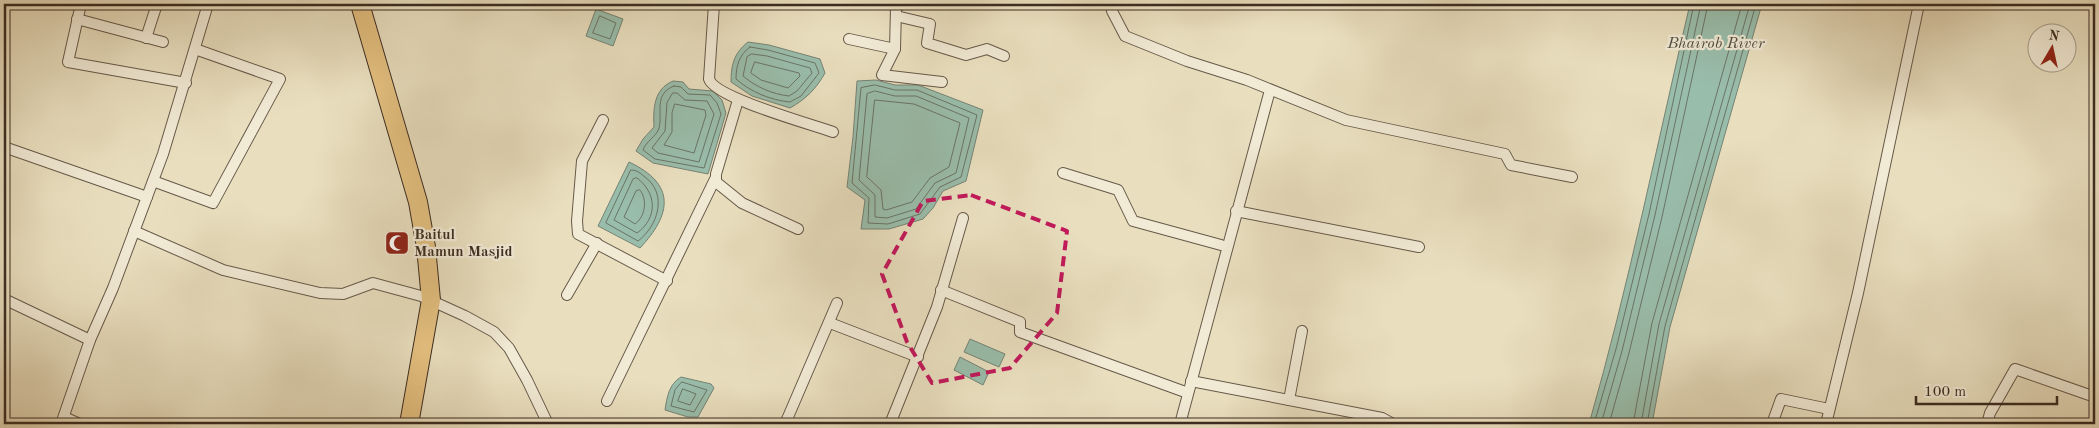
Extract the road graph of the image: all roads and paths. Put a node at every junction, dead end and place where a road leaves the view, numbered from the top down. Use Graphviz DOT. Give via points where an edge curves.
graph roads {
  1 [pos="81,4"];
  2 [pos="157,4"];
  3 [pos="208,4"];
  4 [pos="360,4"];
  5 [pos="714,4"];
  6 [pos="901,4"];
  7 [pos="1112,4"];
  8 [pos="1920,4"];
  9 [pos="896,16"];
  10 [pos="78,19"];
  11 [pos="146,38"];
  12 [pos="848,40"];
  13 [pos="163,42"];
  14 [pos="895,48"];
  15 [pos="195,49"];
  16 [pos="1004,56"];
  17 [pos="942,82"];
  18 [pos="186,83"];
  19 [pos="1270,90"];
  20 [pos="738,100"];
  21 [pos="602,120"];
  22 [pos="833,132"];
  23 [pos="4,147"];
  24 [pos="1063,173"];
  25 [pos="1572,177"];
  26 [pos="715,179"];
  27 [pos="153,181"];
  28 [pos="147,197"];
  29 [pos="1236,211"];
  30 [pos="963,218"];
  31 [pos="798,229"];
  32 [pos="134,231"];
  33 [pos="597,244"];
  34 [pos="1221,245"];
  35 [pos="1419,246"];
  36 [pos="667,282"];
  37 [pos="940,290"];
  38 [pos="567,295"];
  39 [pos="4,299"];
  40 [pos="431,300"];
  41 [pos="837,303"];
  42 [pos="830,323"];
  43 [pos="1302,331"];
  44 [pos="90,340"];
  45 [pos="918,358"];
  46 [pos="1191,381"];
  47 [pos="1188,393"];
  48 [pos="2095,397"];
  49 [pos="1289,400"];
  50 [pos="607,401"];
  51 [pos="1829,408"];
  52 [pos="63,421"];
  53 [pos="80,424"];
  54 [pos="409,424"];
  55 [pos="548,424"];
  56 [pos="786,424"];
  57 [pos="890,424"];
  58 [pos="1180,424"];
  59 [pos="1393,424"];
  60 [pos="1772,424"];
  61 [pos="1826,424"];
  62 [pos="1986,424"];
  1 -- 10 [label="street"];
  2 -- 11 [label="street"];
  3 -- 15 [label="street"];
  4 -- 40 [label="highway" via="418,202"];
  5 -- 20 [label="street" via="710,82"];
  6 -- 9 [label="street" via="896,8"];
  7 -- 19 [label="street" via="1121,31 1129,39"];
  8 -- 51 [label="street" via="1858,294"];
  9 -- 14 [label="street"];
  9 -- 16 [label="street" via="930,24 927,42 966,56 987,49"];
  10 -- 11 [label="street"];
  10 -- 18 [label="street" via="68,62"];
  11 -- 13 [label="street"];
  12 -- 14 [label="street"];
  14 -- 17 [label="street" via="882,75"];
  15 -- 18 [label="street"];
  15 -- 27 [label="street" via="280,79 214,203"];
  18 -- 27 [label="street"];
  19 -- 25 [label="street" via="1346,120 1505,154 1511,165"];
  19 -- 29 [label="street"];
  20 -- 22 [label="street"];
  20 -- 26 [label="street"];
  21 -- 33 [label="street" via="582,161 577,221 578,234"];
  23 -- 28 [label="street"];
  24 -- 34 [label="street" via="1118,190 1133,220"];
  26 -- 31 [label="street" via="742,203"];
  26 -- 36 [label="street"];
  27 -- 28 [label="street"];
  28 -- 32 [label="street"];
  29 -- 35 [label="street"];
  29 -- 46 [label="street"];
  30 -- 37 [label="street"];
  32 -- 40 [label="street" via="223,270 265,281 320,293 343,294 373,283"];
  32 -- 44 [label="street"];
  33 -- 36 [label="street"];
  33 -- 38 [label="street"];
  36 -- 50 [label="street"];
  37 -- 45 [label="street"];
  37 -- 47 [label="street" via="1020,322 1020,332"];
  39 -- 44 [label="street"];
  40 -- 54 [label="highway"];
  40 -- 55 [label="street" via="494,332 510,348"];
  41 -- 42 [label="street"];
  42 -- 45 [label="street"];
  42 -- 56 [label="street"];
  43 -- 49 [label="street"];
  44 -- 52 [label="street"];
  45 -- 57 [label="street"];
  46 -- 47 [label="street"];
  46 -- 49 [label="street"];
  47 -- 58 [label="street"];
  48 -- 62 [label="street" via="2015,370"];
  49 -- 59 [label="street" via="1382,418"];
  51 -- 60 [label="street" via="1782,398"];
  51 -- 61 [label="street"];
  52 -- 53 [label="street"];
}
